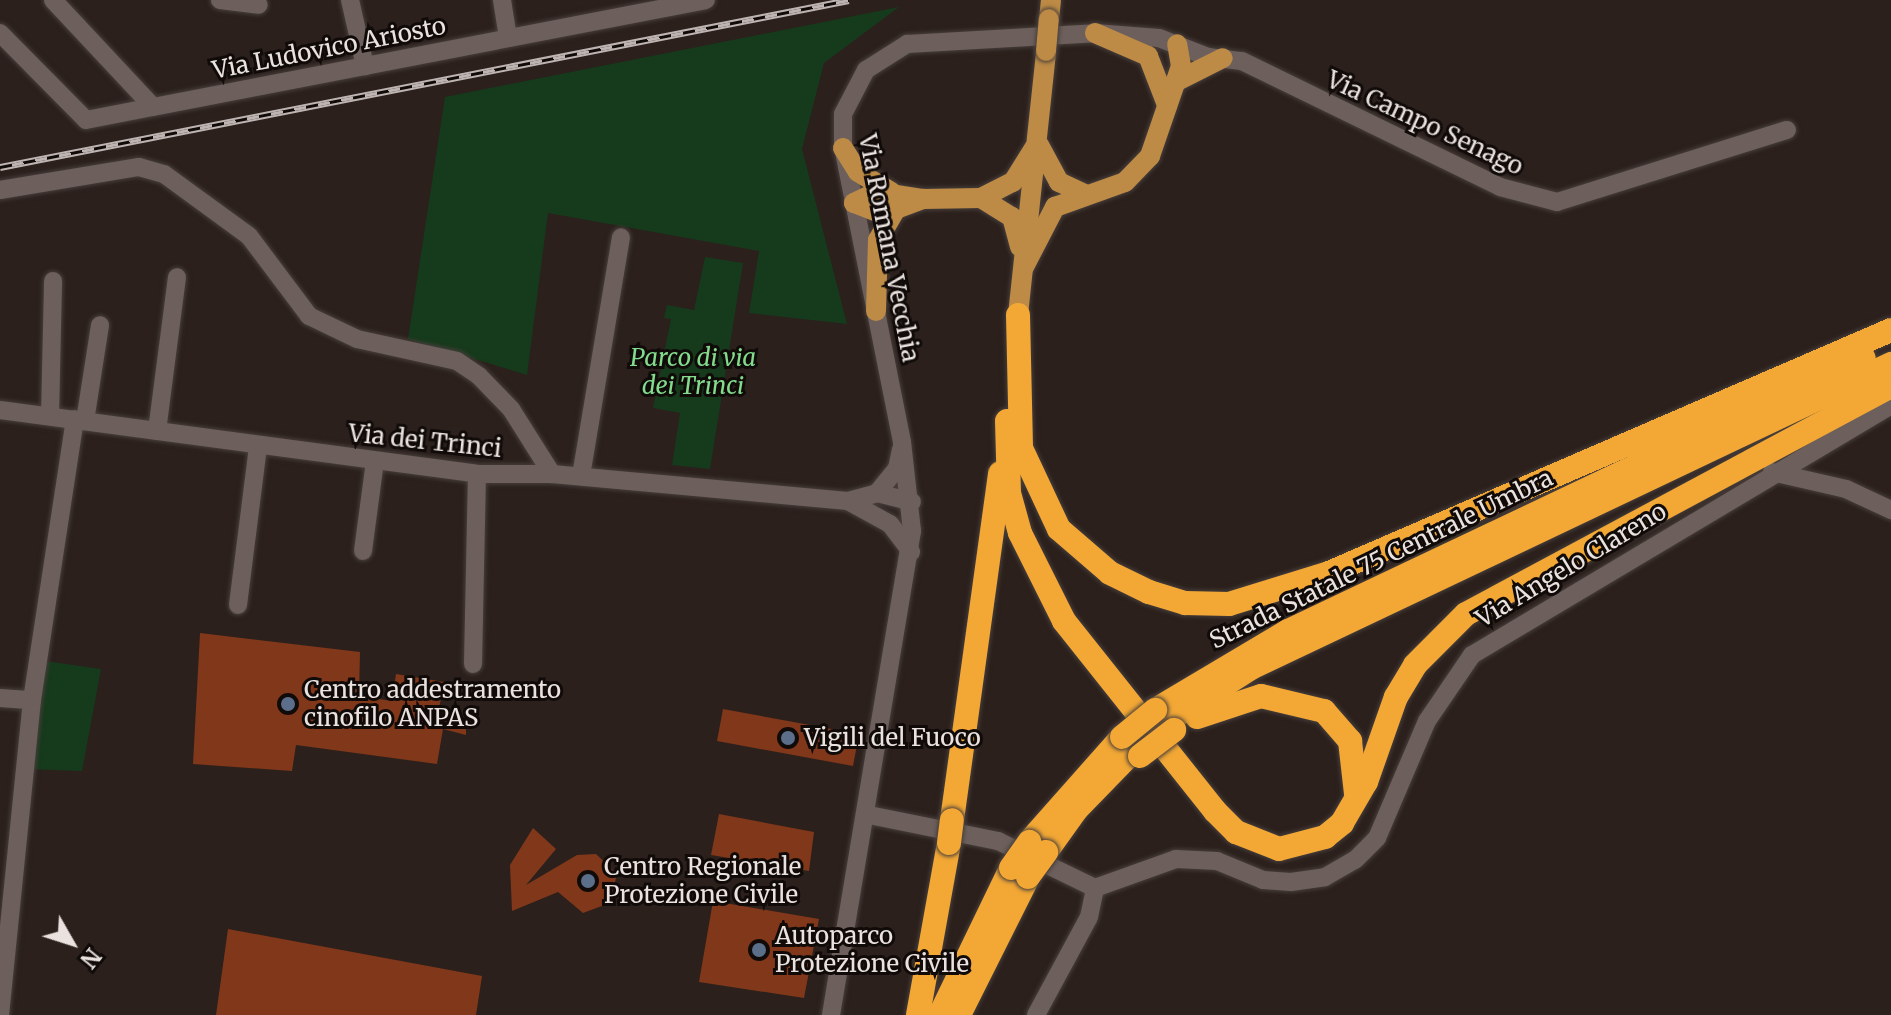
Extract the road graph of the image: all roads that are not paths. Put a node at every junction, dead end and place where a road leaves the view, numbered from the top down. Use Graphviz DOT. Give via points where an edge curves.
graph roads {
  1 [pos="53,0"];
  2 [pos="220,0"];
  3 [pos="350,0"];
  4 [pos="502,0"];
  5 [pos="706,0"];
  6 [pos="259,5"];
  7 [pos="1050,10"];
  8 [pos="0,33"];
  9 [pos="1095,33"];
  10 [pos="508,38"];
  11 [pos="1177,44"];
  12 [pos="1228,58"];
  13 [pos="365,66"];
  14 [pos="1170,82"];
  15 [pos="153,107"];
  16 [pos="1787,130"];
  17 [pos="1038,141"];
  18 [pos="843,148"];
  19 [pos="0,190"];
  20 [pos="1085,194"];
  21 [pos="981,198"];
  22 [pos="893,202"];
  23 [pos="854,203"];
  24 [pos="621,237"];
  25 [pos="1024,267"];
  26 [pos="177,277"];
  27 [pos="53,281"];
  28 [pos="876,311"];
  29 [pos="1018,315"];
  30 [pos="100,325"];
  31 [pos="1891,330"];
  32 [pos="1891,345"];
  33 [pos="1891,364"];
  34 [pos="1891,386"];
  35 [pos="1891,405"];
  36 [pos="0,410"];
  37 [pos="50,416"];
  38 [pos="80,420"];
  39 [pos="1007,421"];
  40 [pos="157,431"];
  41 [pos="902,442"];
  42 [pos="258,446"];
  43 [pos="375,461"];
  44 [pos="1772,472"];
  45 [pos="477,474"];
  46 [pos="552,474"];
  47 [pos="581,476"];
  48 [pos="877,493"];
  49 [pos="848,501"];
  50 [pos="912,502"];
  51 [pos="1891,510"];
  52 [pos="876,513"];
  53 [pos="363,551"];
  54 [pos="911,552"];
  55 [pos="238,605"];
  56 [pos="473,664"];
  57 [pos="0,698"];
  58 [pos="32,700"];
  59 [pos="1165,721"];
  60 [pos="1356,801"];
  61 [pos="869,815"];
  62 [pos="1020,873"];
  63 [pos="1095,888"];
  64 [pos="0,1015"];
  65 [pos="831,1015"];
  66 [pos="918,1015"];
  67 [pos="940,1015"];
  68 [pos="959,1015"];
  69 [pos="1036,1015"];
  1 -- 15 [label="street"];
  2 -- 6 [label="street"];
  3 -- 13 [label="street"];
  4 -- 10 [label="street"];
  5 -- 10 [label="street, Via Ludovico Ariosto"];
  7 -- 17 [label="main road, bridge"];
  8 -- 15 [label="street, Via Ludovico Ariosto" via="86,120"];
  9 -- 11 [label="street, Via Romana Vecchia"];
  9 -- 14 [label="main road" via="1141,50"];
  9 -- 18 [label="street, Via Romana Vecchia" via="892,50 866,70 848,97"];
  10 -- 13 [label="street, Via Ludovico Ariosto"];
  11 -- 12 [label="street, Via Romana Vecchia"];
  11 -- 14 [label="main road"];
  12 -- 14 [label="main road"];
  12 -- 16 [label="street, Via Campo Senago" via="1500,187 1557,202"];
  13 -- 15 [label="street, Via Ludovico Ariosto"];
  14 -- 20 [label="main road" via="1161,133 1138,171 1113,188"];
  17 -- 20 [label="main road" via="1059,182"];
  17 -- 21 [label="main road" via="1013,182"];
  17 -- 25 [label="main road"];
  18 -- 22 [label="main road" via="858,172"];
  18 -- 23 [label="street, Via Romana Vecchia"];
  19 -- 46 [label="street" via="139,167 164,174 224,213 309,316 332,330 457,361 511,409"];
  20 -- 25 [label="main road" via="1049,213"];
  21 -- 22 [label="main road"];
  21 -- 25 [label="main road" via="1012,217"];
  22 -- 23 [label="main road"];
  22 -- 28 [label="main road" via="878,240"];
  23 -- 28 [label="street, Via Romana Vecchia"];
  24 -- 47 [label="street"];
  25 -- 29 [label="main road"];
  26 -- 40 [label="street"];
  27 -- 37 [label="street"];
  28 -- 41 [label="street, Via Romana Vecchia"];
  29 -- 31 [label="highway" via="1021,448 1059,529 1110,573 1149,592 1185,603 1229,604 1329,573"];
  29 -- 39 [label="highway"];
  30 -- 38 [label="street"];
  32 -- 59 [label="highway, Strada Statale 75 Centrale Umbra" via="1288,631"];
  33 -- 59 [label="highway, Strada Statale 75 Centrale Umbra" via="1251,668"];
  34 -- 60 [label="highway" via="1466,614 1437,638 1409,676"];
  35 -- 44 [label="street, Via Angelo Clareno"];
  36 -- 37 [label="street, Via dei Trinci"];
  37 -- 38 [label="street, Via dei Trinci"];
  38 -- 40 [label="street, Via dei Trinci"];
  38 -- 58 [label="street"];
  39 -- 60 [label="highway" via="1009,493 1040,579 1064,621 1215,811 1236,832 1279,849 1325,837"];
  39 -- 66 [label="highway" via="950,831"];
  40 -- 42 [label="street, Via dei Trinci"];
  41 -- 48 [label="street" via="897,468"];
  41 -- 50 [label="street, Via Romana Vecchia"];
  42 -- 43 [label="street, Via dei Trinci"];
  42 -- 55 [label="street"];
  43 -- 45 [label="street, Via dei Trinci"];
  43 -- 53 [label="street"];
  44 -- 51 [label="street" via="1846,489"];
  44 -- 63 [label="street, Via Angelo Clareno" via="1472,655 1427,721 1377,838 1355,860 1325,877 1291,882 1263,880 1217,861 1176,859"];
  45 -- 46 [label="street, Via dei Trinci"];
  45 -- 56 [label="street"];
  46 -- 47 [label="street, Via dei Trinci"];
  47 -- 49 [label="street, Via dei Trinci"];
  48 -- 49 [label="street, Via dei Trinci"];
  48 -- 50 [label="street, Via dei Trinci"];
  49 -- 52 [label="street, Via dei Trinci"];
  50 -- 52 [label="street" via="904,511"];
  50 -- 54 [label="street, Via Romana Vecchia"];
  52 -- 54 [label="street, Via dei Trinci"];
  54 -- 61 [label="street, Via Romana Vecchia"];
  57 -- 58 [label="street"];
  58 -- 64 [label="street"];
  59 -- 60 [label="highway" via="1243,698 1309,704 1324,711 1350,741"];
  59 -- 62 [label="highway, Strada Statale 75 Centrale Umbra, bridge" via="1133,747"];
  61 -- 63 [label="street" via="998,841"];
  61 -- 65 [label="street, Via Romana Vecchia"];
  62 -- 67 [label="highway, Strada Statale 75 Centrale Umbra"];
  62 -- 68 [label="highway, Strada Statale 75 Centrale Umbra"];
  63 -- 69 [label="street" via="1089,917"];
}
